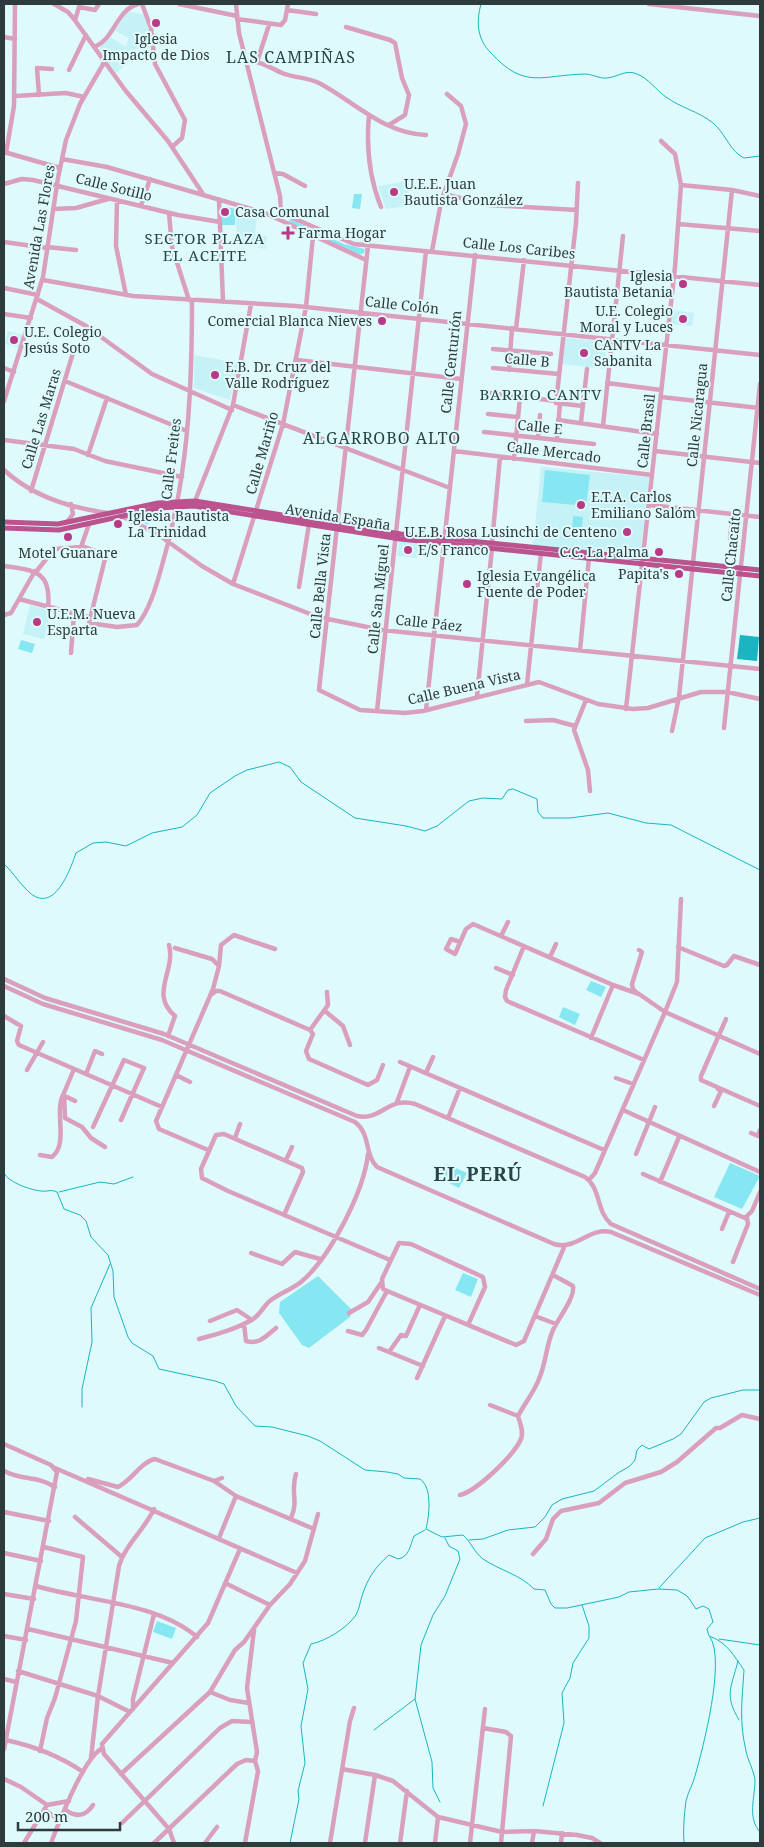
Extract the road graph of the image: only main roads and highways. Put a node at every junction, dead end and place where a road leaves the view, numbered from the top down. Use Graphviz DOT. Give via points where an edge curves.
graph roads {
  1 [pos="178,504"];
  2 [pos="256,513"];
  3 [pos="4,522"];
  4 [pos="338,526"];
  5 [pos="4,528"];
  6 [pos="492,546"];
  7 [pos="642,561"];
  8 [pos="760,570"];
  9 [pos="740,571"];
  10 [pos="760,576"];
  1 -- 2 [label="main road, Avenida España"];
  1 -- 2 [label="main road, Avenida España" via="195,501"];
  1 -- 3 [label="main road, Avenida España" via="65,523 34,525"];
  1 -- 5 [label="main road, Avenida España" via="59,530"];
  2 -- 4 [label="main road, Avenida España"];
  2 -- 4 [label="main road, Avenida España" via="309,524"];
  4 -- 6 [label="main road, Avenida España"];
  6 -- 7 [label="main road, Avenida España"];
  6 -- 7 [label="main road, Avenida España"];
  7 -- 9 [label="main road, Avenida España"];
  8 -- 9 [label="main road, Avenida España"];
  9 -- 10 [label="main road, Avenida España"];
}
